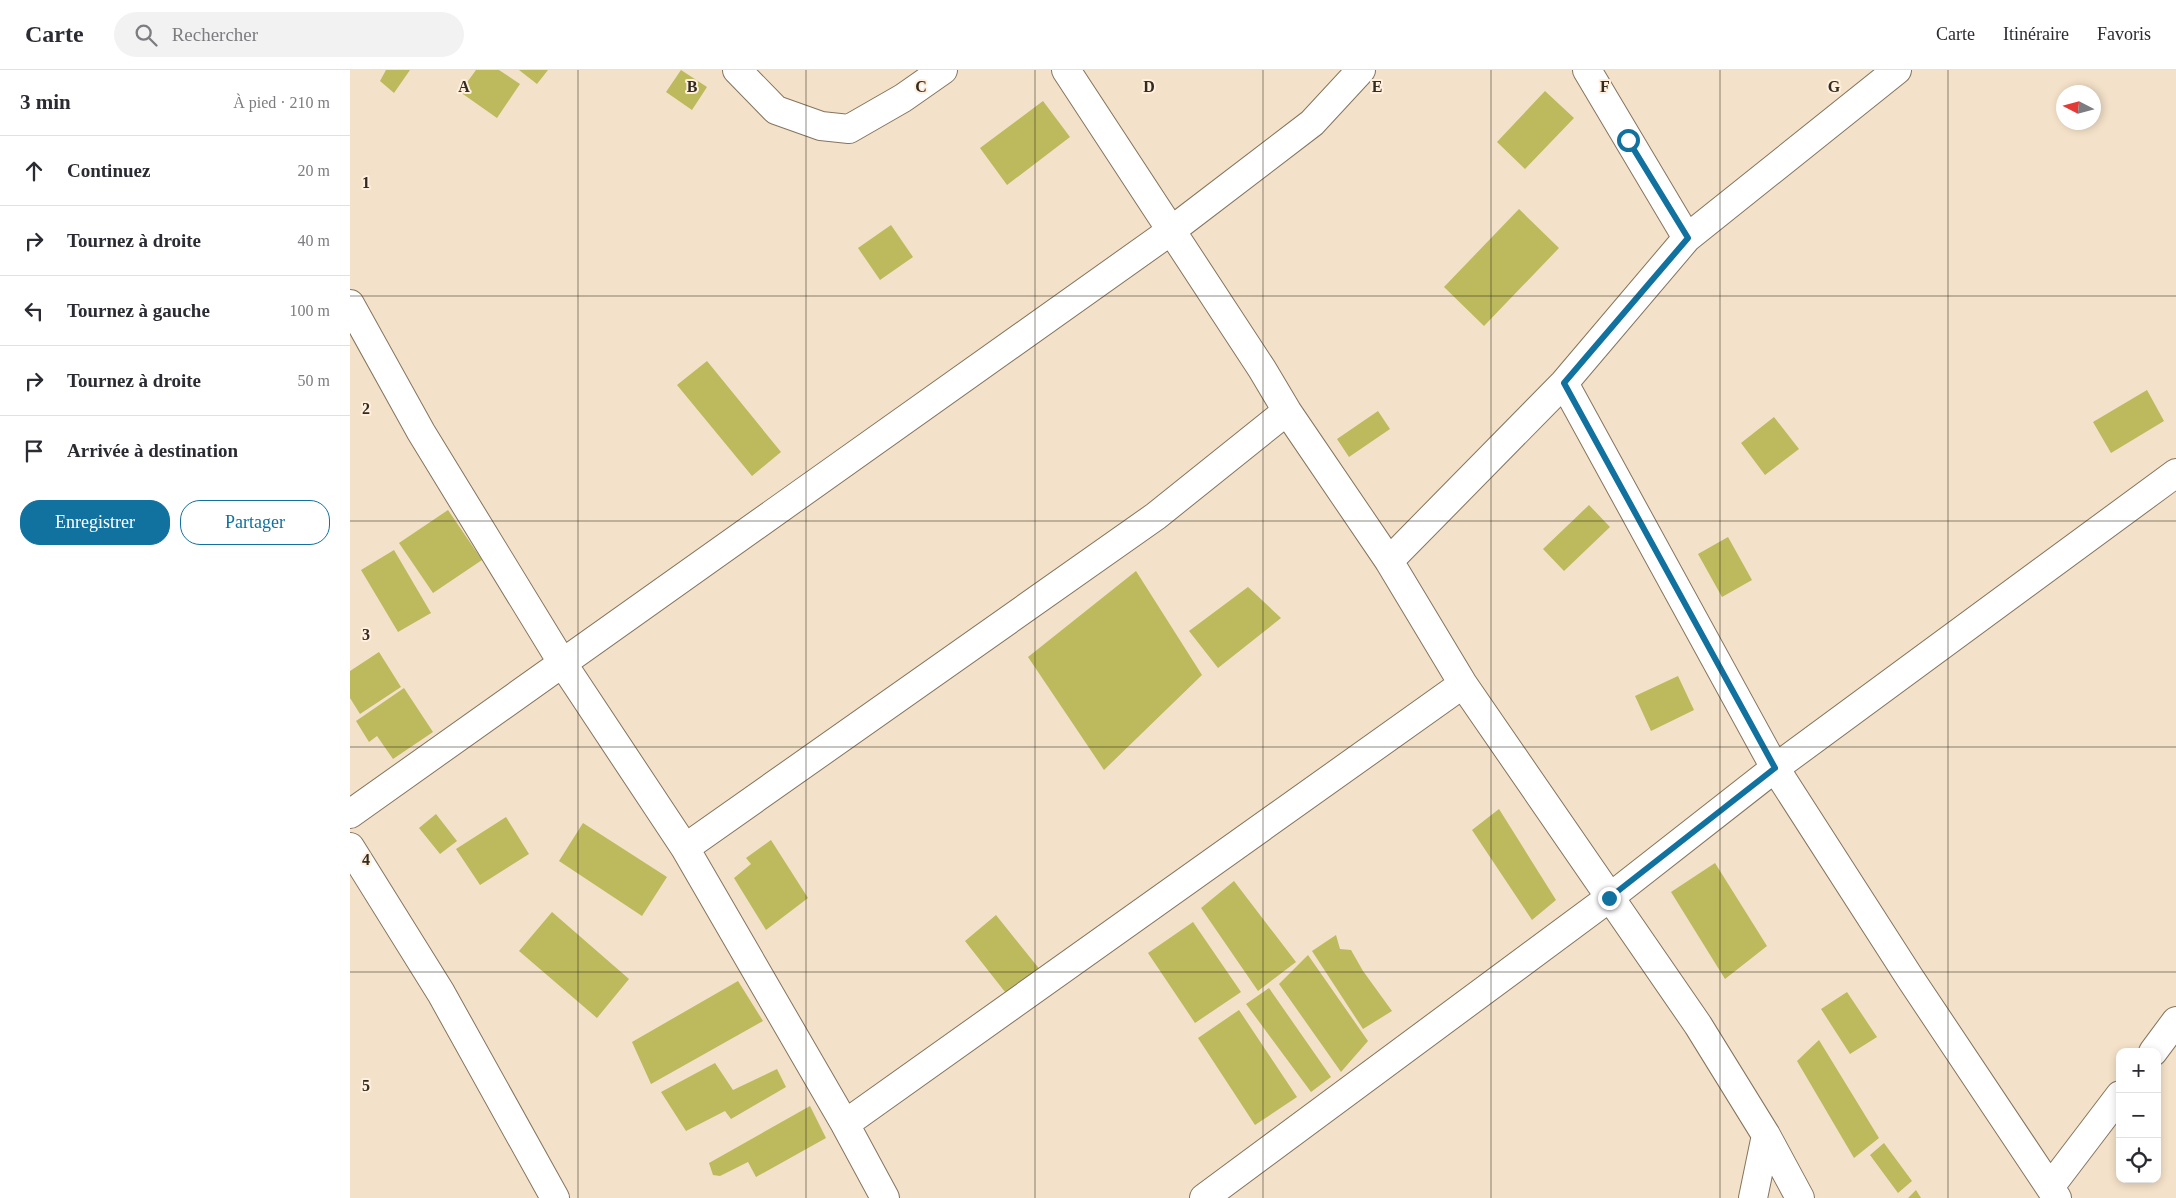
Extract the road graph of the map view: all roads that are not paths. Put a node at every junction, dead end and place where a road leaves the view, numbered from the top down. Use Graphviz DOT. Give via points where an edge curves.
graph roads {
  1 [pos="737,70"];
  2 [pos="943,70"];
  3 [pos="1066,70"];
  4 [pos="1362,70"];
  5 [pos="1587,70"];
  6 [pos="1897,70"];
  7 [pos="1172,230"];
  8 [pos="1688,238"];
  9 [pos="350,304"];
  10 [pos="1564,383"];
  11 [pos="1287,411"];
  12 [pos="2176,472"];
  13 [pos="1389,561"];
  14 [pos="564,664"];
  15 [pos="1463,684"];
  16 [pos="1775,768"];
  17 [pos="350,814"];
  18 [pos="350,847"];
  19 [pos="685,848"];
  20 [pos="1609,898"];
  21 [pos="2176,1021"];
  22 [pos="2156,1048"];
  23 [pos="2116,1101"];
  24 [pos="846,1124"];
  25 [pos="1766,1136"];
  26 [pos="2053,1193"];
  27 [pos="556,1198"];
  28 [pos="885,1198"];
  29 [pos="1204,1198"];
  30 [pos="1753,1198"];
  31 [pos="1800,1198"];
  1 -- 2 [label="street" via="776,110 821,126 849,129"];
  3 -- 7 [label="street"];
  4 -- 7 [label="street" via="1312,123"];
  5 -- 8 [label="street"];
  6 -- 8 [label="street"];
  7 -- 11 [label="street"];
  7 -- 14 [label="street"];
  8 -- 10 [label="street"];
  9 -- 14 [label="street" via="421,432"];
  10 -- 13 [label="street"];
  10 -- 16 [label="street"];
  11 -- 13 [label="street"];
  11 -- 19 [label="street" via="1156,516"];
  12 -- 16 [label="street"];
  13 -- 15 [label="street"];
  14 -- 17 [label="street"];
  14 -- 19 [label="street"];
  15 -- 20 [label="street"];
  15 -- 24 [label="street"];
  16 -- 20 [label="street"];
  16 -- 26 [label="street"];
  18 -- 27 [label="street" via="441,992"];
  19 -- 24 [label="street"];
  20 -- 25 [label="street" via="1698,1025"];
  20 -- 29 [label="street"];
  21 -- 22 [label="street"];
  23 -- 26 [label="street"];
  24 -- 28 [label="street"];
  25 -- 30 [label="street"];
  25 -- 31 [label="street"];
}
